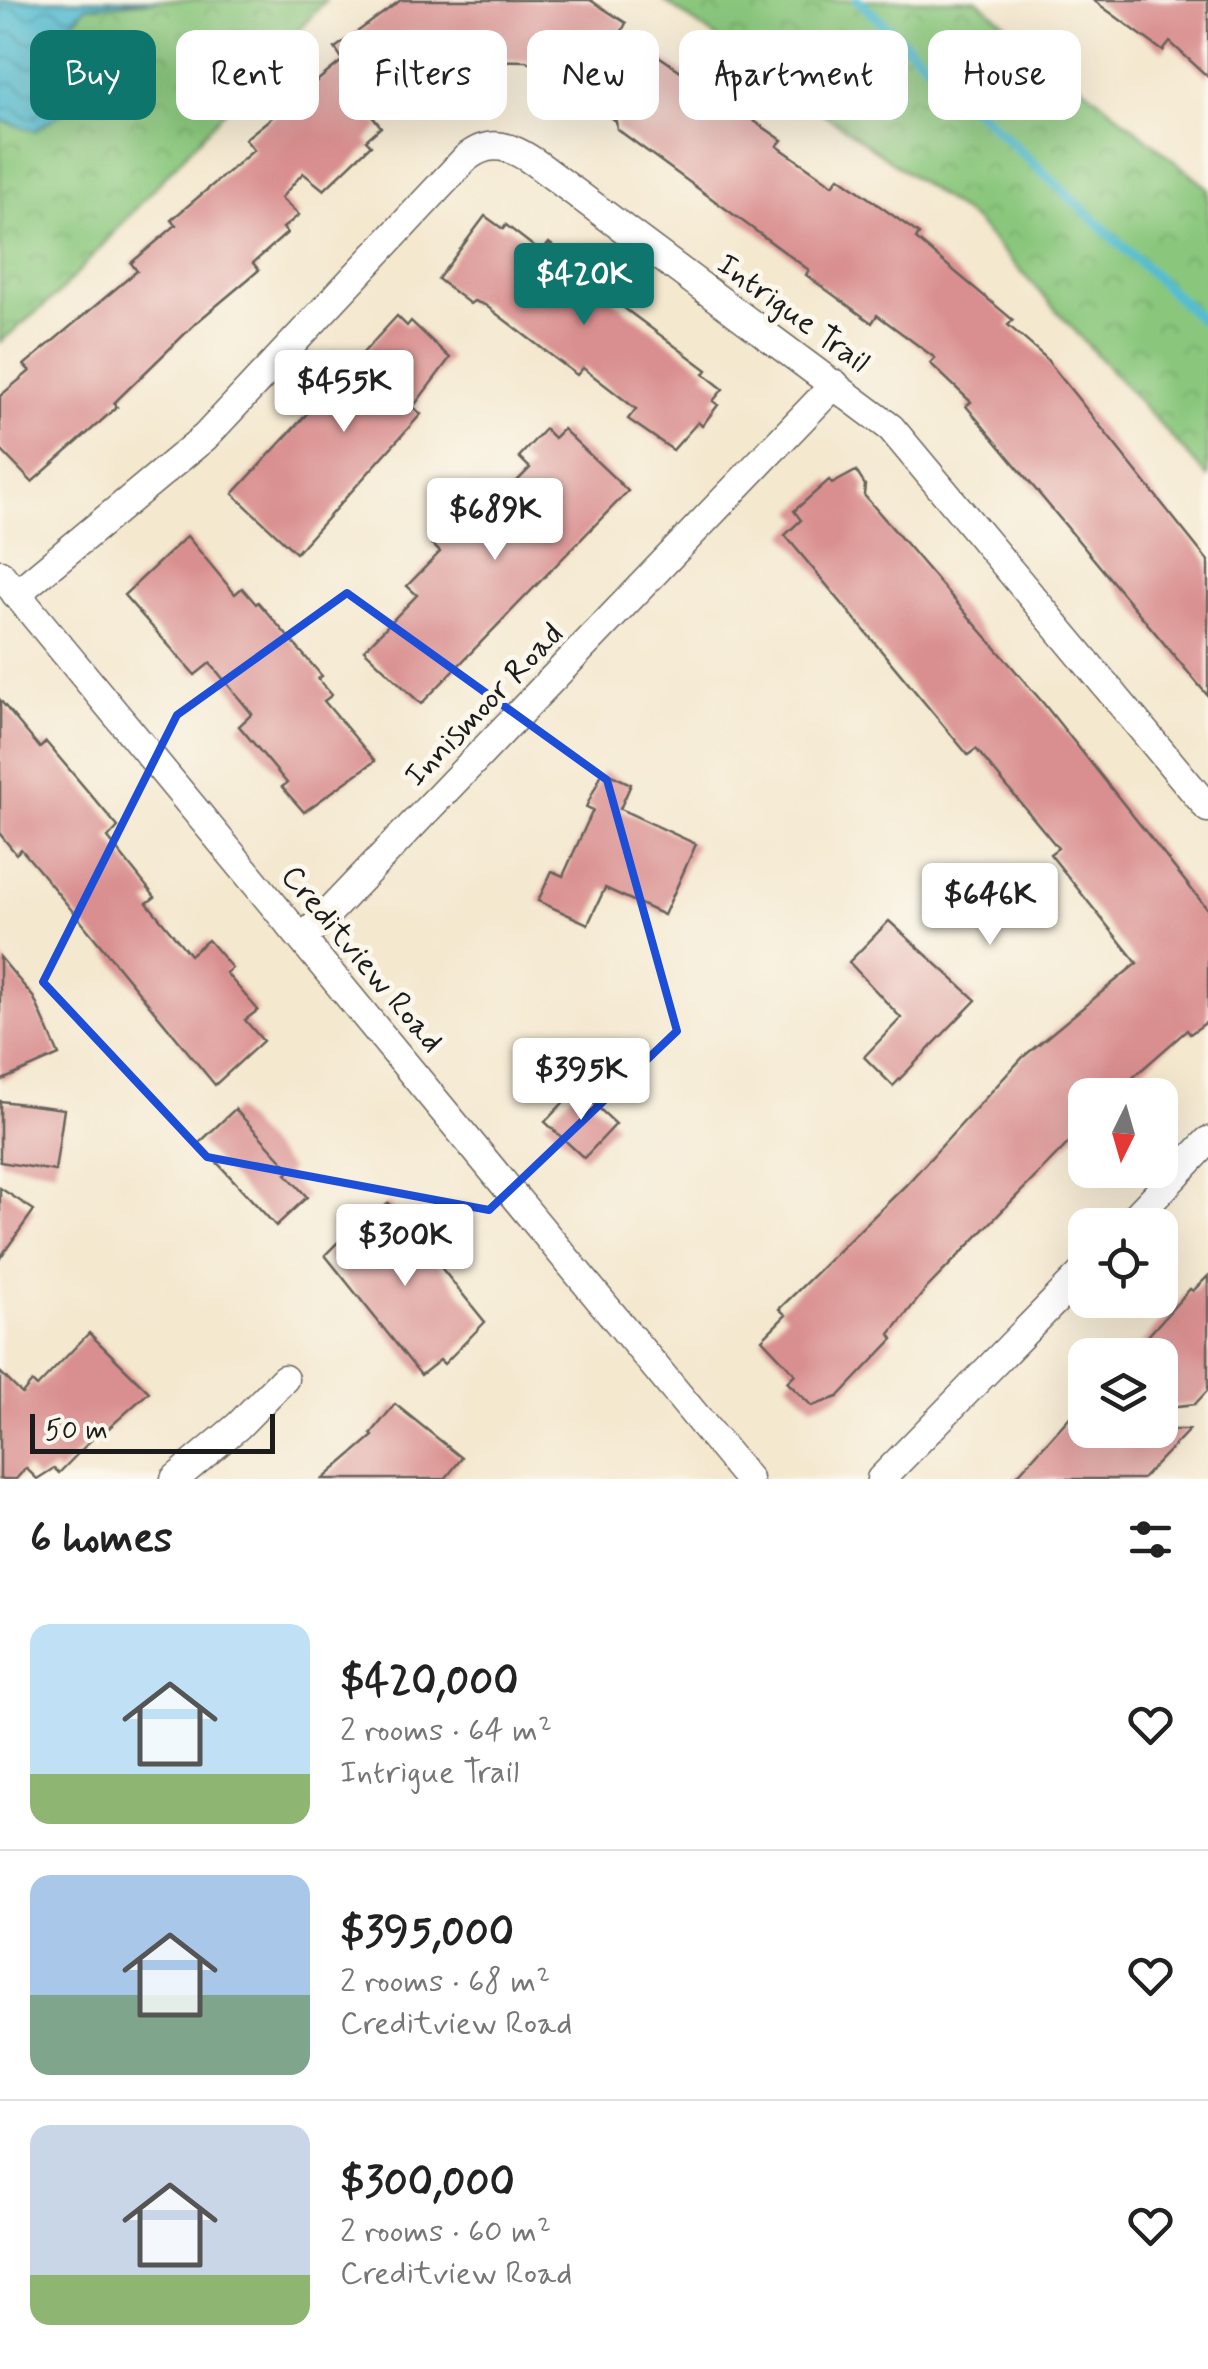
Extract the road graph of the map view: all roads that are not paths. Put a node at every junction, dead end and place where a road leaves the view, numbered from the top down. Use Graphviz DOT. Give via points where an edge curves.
graph roads {
  1 [pos="835,384"];
  2 [pos="8,584"];
  3 [pos="1208,808"];
  4 [pos="303,940"];
  5 [pos="1208,1141"];
  6 [pos="1144,1208"];
  7 [pos="1068,1287"];
  8 [pos="284,1379"];
  9 [pos="175,1479"];
  10 [pos="748,1479"];
  11 [pos="881,1479"];
  1 -- 2 [label="street, Intrigue Trail" via="517,150 478,147 205,437"];
  1 -- 3 [label="street, Intrigue Trail" via="912,448"];
  1 -- 4 [label="street, Innismoor Road"];
  2 -- 4 [label="street, Creditview Road"];
  4 -- 10 [label="street, Creditview Road"];
  5 -- 6 [label="street"];
  7 -- 11 [label="street"];
  8 -- 9 [label="street"];
}
